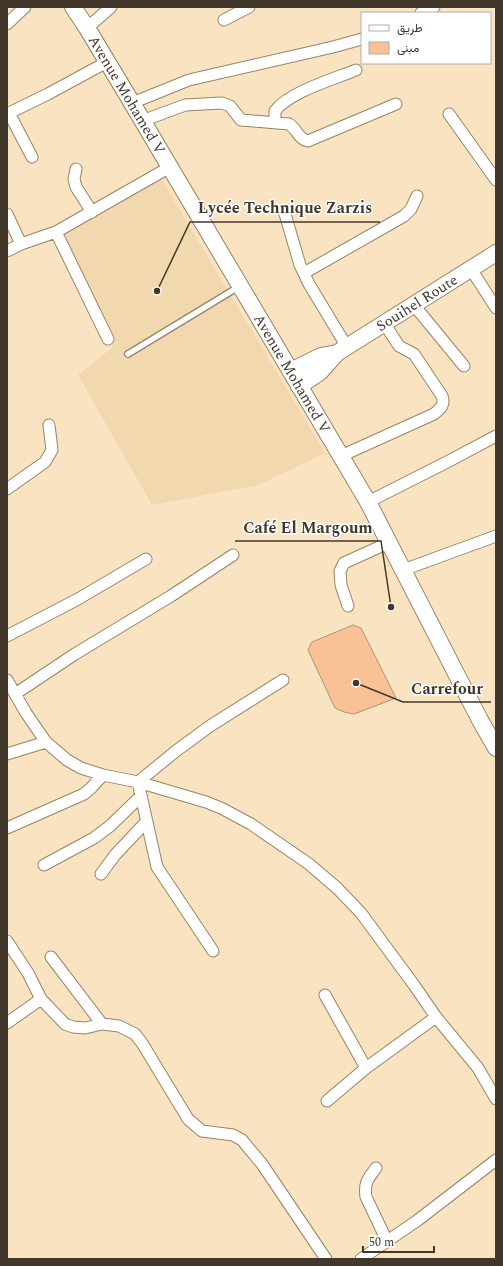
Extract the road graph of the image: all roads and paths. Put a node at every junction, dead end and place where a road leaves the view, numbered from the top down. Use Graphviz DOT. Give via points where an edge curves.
graph roads {
  1 [pos="25,7"];
  2 [pos="73,7"];
  3 [pos="111,7"];
  4 [pos="249,7"];
  5 [pos="434,7"];
  6 [pos="424,12"];
  7 [pos="224,20"];
  8 [pos="7,24"];
  9 [pos="87,28"];
  10 [pos="361,39"];
  11 [pos="107,62"];
  12 [pos="356,70"];
  13 [pos="132,103"];
  14 [pos="396,104"];
  15 [pos="8,114"];
  16 [pos="449,114"];
  17 [pos="142,121"];
  18 [pos="274,122"];
  19 [pos="32,157"];
  20 [pos="170,167"];
  21 [pos="76,169"];
  22 [pos="496,180"];
  23 [pos="417,196"];
  24 [pos="92,212"];
  25 [pos="7,214"];
  26 [pos="285,214"];
  27 [pos="56,232"];
  28 [pos="21,244"];
  29 [pos="7,250"];
  30 [pos="496,253"];
  31 [pos="471,269"];
  32 [pos="304,273"];
  33 [pos="240,286"];
  34 [pos="413,304"];
  35 [pos="496,308"];
  36 [pos="384,323"];
  37 [pos="108,339"];
  38 [pos="342,350"];
  39 [pos="128,354"];
  40 [pos="464,366"];
  41 [pos="291,372"];
  42 [pos="299,386"];
  43 [pos="49,425"];
  44 [pos="496,436"];
  45 [pos="341,456"];
  46 [pos="7,489"];
  47 [pos="368,502"];
  48 [pos="496,536"];
  49 [pos="388,543"];
  50 [pos="233,555"];
  51 [pos="146,559"];
  52 [pos="403,570"];
  53 [pos="348,606"];
  54 [pos="7,636"];
  55 [pos="7,680"];
  56 [pos="283,680"];
  57 [pos="15,694"];
  58 [pos="46,742"];
  59 [pos="496,748"];
  60 [pos="7,754"];
  61 [pos="103,775"];
  62 [pos="138,782"];
  63 [pos="141,796"];
  64 [pos="147,821"];
  65 [pos="7,828"];
  66 [pos="44,865"];
  67 [pos="100,874"];
  68 [pos="7,941"];
  69 [pos="213,951"];
  70 [pos="51,957"];
  71 [pos="325,995"];
  72 [pos="41,999"];
  73 [pos="436,1017"];
  74 [pos="7,1023"];
  75 [pos="102,1024"];
  76 [pos="366,1068"];
  77 [pos="496,1099"];
  78 [pos="327,1101"];
  79 [pos="496,1160"];
  80 [pos="376,1168"];
  81 [pos="387,1241"];
  82 [pos="326,1259"];
  83 [pos="361,1259"];
  1 -- 8 [label="street"];
  2 -- 9 [label="main road, Avenue Mohamed V"];
  3 -- 9 [label="street"];
  4 -- 7 [label="street"];
  5 -- 6 [label="street"];
  9 -- 11 [label="main road, Avenue Mohamed V"];
  10 -- 13 [label="street" via="189,80"];
  11 -- 13 [label="main road, Avenue Mohamed V"];
  11 -- 15 [label="street"];
  12 -- 18 [label="street" via="305,90 284,102 275,111"];
  13 -- 17 [label="main road, Avenue Mohamed V"];
  14 -- 18 [label="street" via="308,141 303,140 293,126"];
  15 -- 19 [label="street"];
  16 -- 22 [label="street"];
  17 -- 18 [label="street" via="185,105 222,103 230,106 241,120"];
  17 -- 20 [label="main road, Avenue Mohamed V"];
  20 -- 24 [label="street"];
  20 -- 33 [label="main road, Avenue Mohamed V"];
  21 -- 24 [label="street" via="76,187"];
  23 -- 32 [label="street" via="404,216"];
  24 -- 27 [label="street"];
  25 -- 28 [label="street"];
  26 -- 32 [label="street"];
  27 -- 28 [label="street"];
  27 -- 37 [label="street"];
  28 -- 29 [label="street"];
  30 -- 31 [label="main road, Souihel Route"];
  31 -- 34 [label="main road, Souihel Route"];
  31 -- 35 [label="street"];
  32 -- 38 [label="street"];
  33 -- 39 [label="lane"];
  33 -- 41 [label="main road, Avenue Mohamed V"];
  34 -- 36 [label="main road, Souihel Route"];
  34 -- 40 [label="street"];
  36 -- 38 [label="main road, Souihel Route"];
  36 -- 45 [label="street" via="398,344 412,352 418,360 442,396 443,405 434,414"];
  38 -- 41 [label="main road" via="322,356"];
  38 -- 42 [label="main road" via="320,372"];
  41 -- 42 [label="main road, Avenue Mohamed V"];
  42 -- 45 [label="main road, Avenue Mohamed V"];
  43 -- 46 [label="street" via="52,450 45,462"];
  44 -- 47 [label="street"];
  45 -- 47 [label="main road, Avenue Mohamed V"];
  47 -- 49 [label="main road, Avenue Mohamed V"];
  48 -- 52 [label="street"];
  49 -- 52 [label="main road, Avenue Mohamed V"];
  49 -- 53 [label="street" via="344,563 340,571 341,585"];
  50 -- 57 [label="street"];
  51 -- 54 [label="street" via="78,599"];
  52 -- 59 [label="main road, Avenue Mohamed V"];
  55 -- 57 [label="street"];
  56 -- 62 [label="street" via="210,726"];
  57 -- 58 [label="street"];
  58 -- 60 [label="street"];
  58 -- 61 [label="street" via="67,760"];
  61 -- 62 [label="street"];
  61 -- 65 [label="street" via="84,794"];
  62 -- 63 [label="street"];
  62 -- 73 [label="street" via="221,808 251,824 309,864 361,913"];
  63 -- 64 [label="street"];
  63 -- 66 [label="street" via="94,838"];
  64 -- 67 [label="street"];
  64 -- 69 [label="street" via="157,866"];
  68 -- 72 [label="street"];
  70 -- 75 [label="street"];
  71 -- 76 [label="street"];
  72 -- 74 [label="street"];
  72 -- 75 [label="street" via="65,1024 85,1028"];
  73 -- 76 [label="street"];
  73 -- 77 [label="street" via="478,1068"];
  75 -- 82 [label="street" via="119,1026 135,1034 188,1119 196,1127 202,1131 233,1135 242,1140 262,1164"];
  76 -- 78 [label="street"];
  79 -- 81 [label="street"];
  80 -- 81 [label="street" via="366,1181 366,1196"];
  81 -- 83 [label="street"];
}
